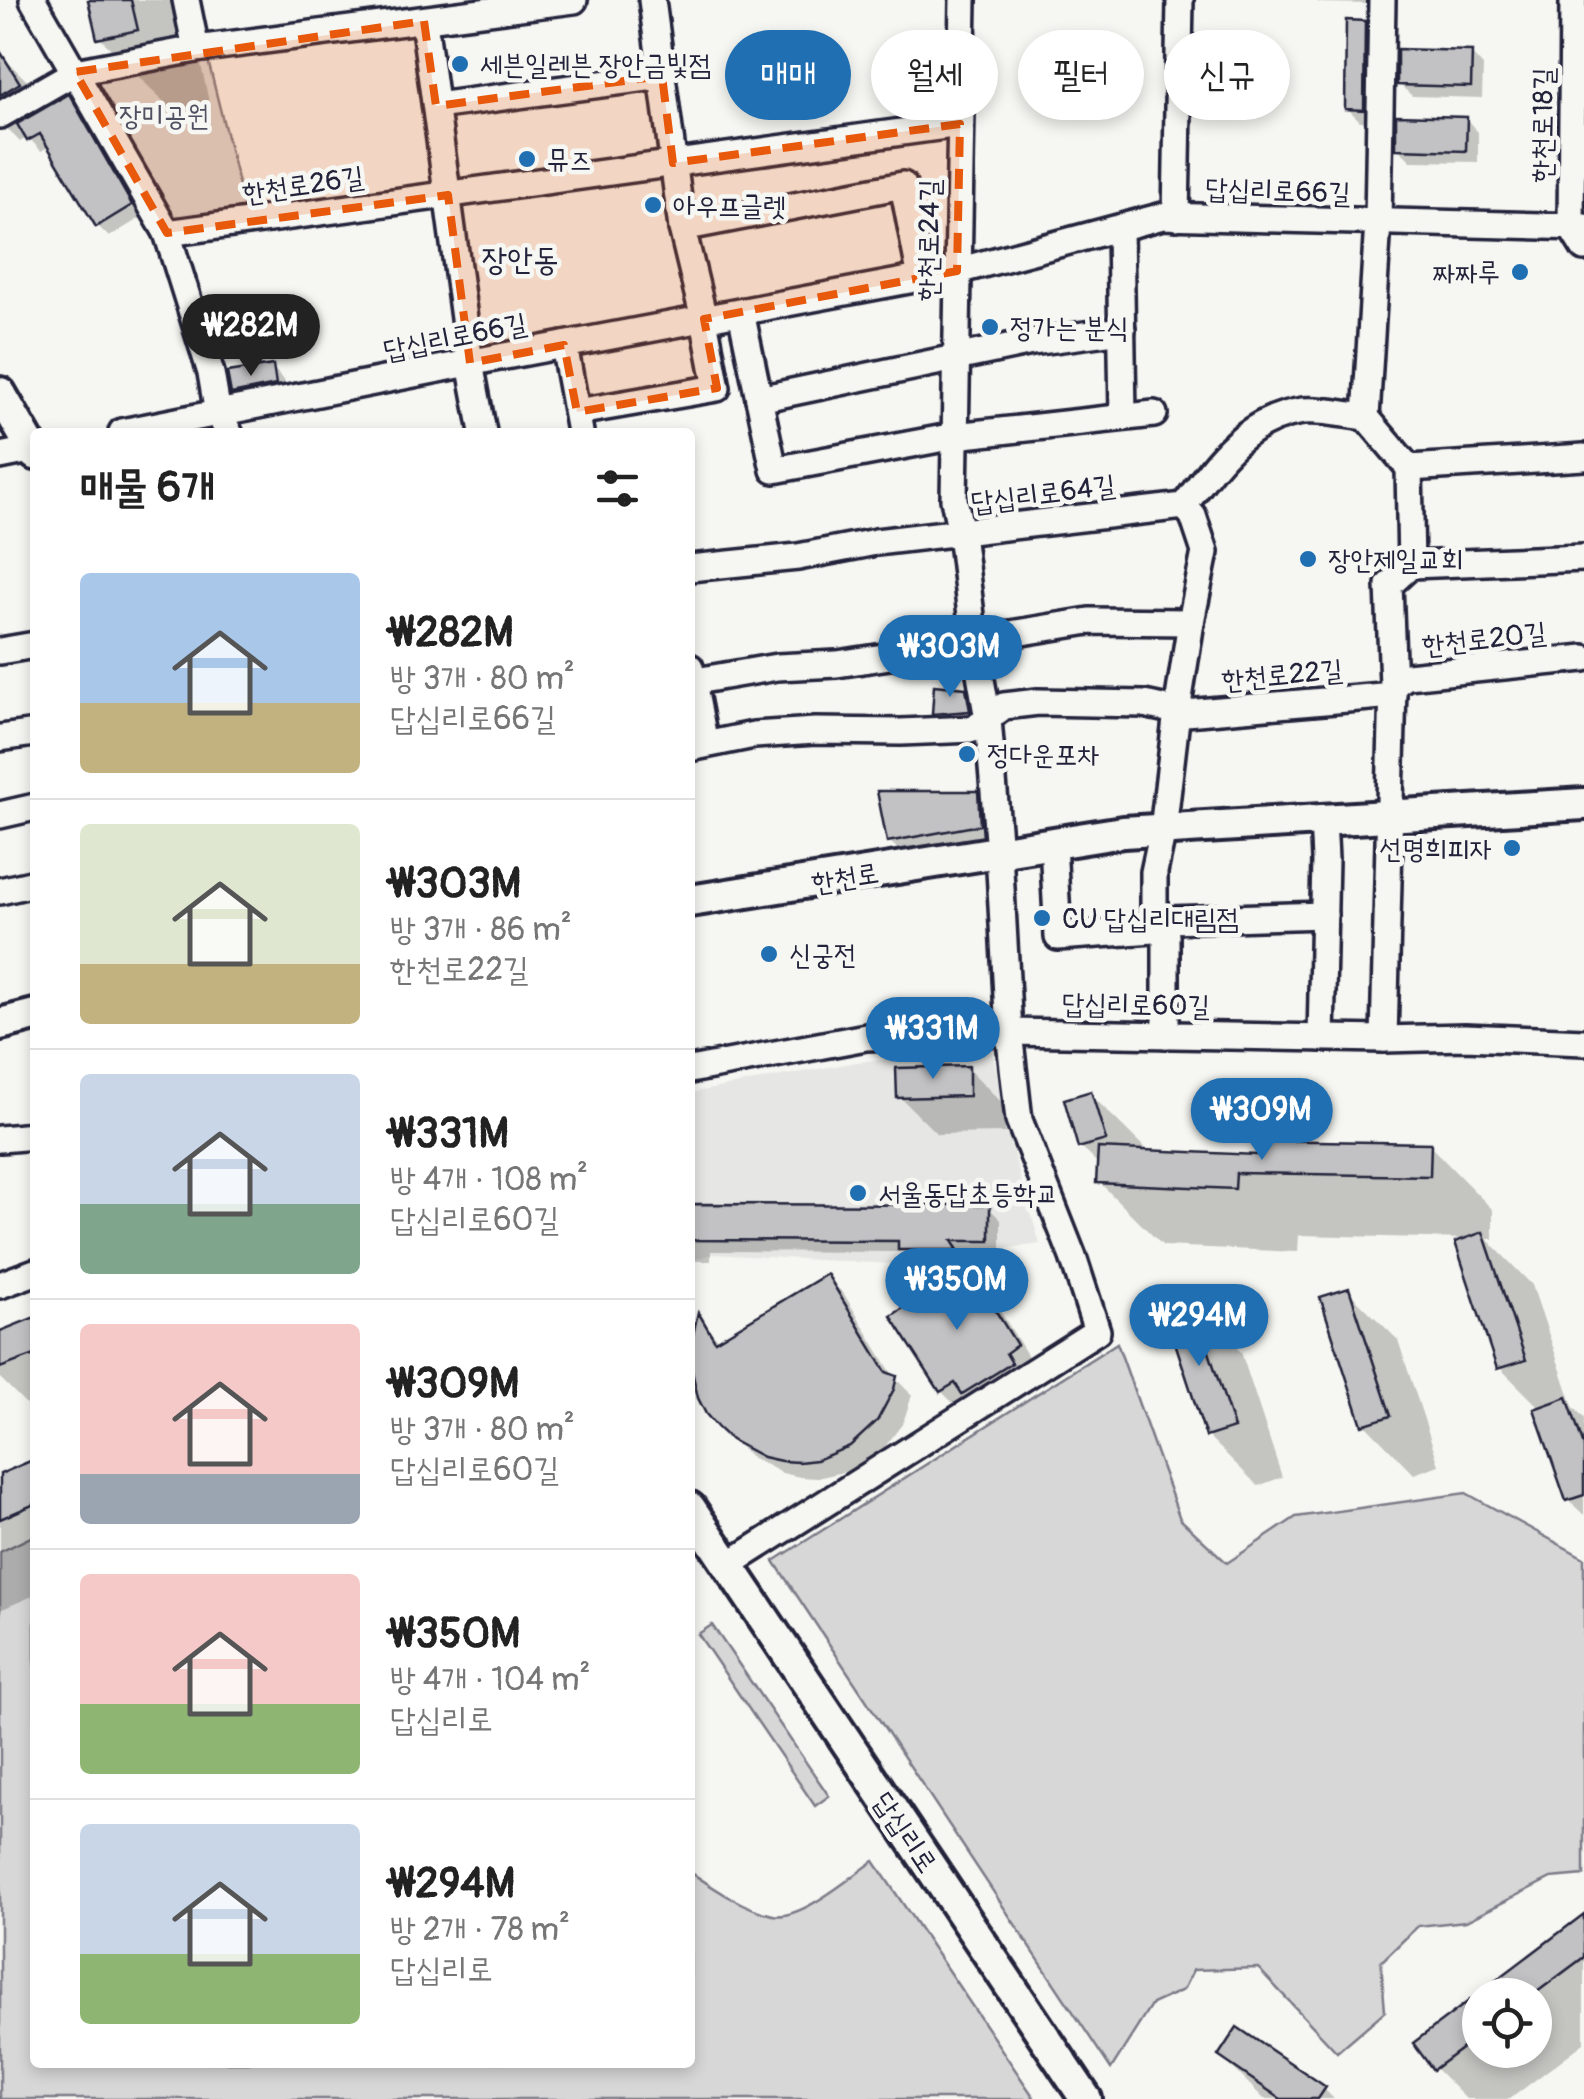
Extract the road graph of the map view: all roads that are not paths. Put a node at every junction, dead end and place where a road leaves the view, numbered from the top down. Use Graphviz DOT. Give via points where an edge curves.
graph roads {
  1 [pos="34,0"];
  2 [pos="186,0"];
  3 [pos="574,0"];
  4 [pos="652,0"];
  5 [pos="963,0"];
  6 [pos="1180,0"];
  7 [pos="1382,0"];
  8 [pos="1573,0"];
  9 [pos="424,21"];
  10 [pos="196,49"];
  11 [pos="74,72"];
  12 [pos="662,76"];
  13 [pos="436,106"];
  14 [pos="0,115"];
  15 [pos="960,124"];
  16 [pos="674,162"];
  17 [pos="448,195"];
  18 [pos="1176,217"];
  19 [pos="1378,222"];
  20 [pos="682,228"];
  21 [pos="1120,228"];
  22 [pos="166,233"];
  23 [pos="1580,234"];
  24 [pos="957,272"];
  25 [pos="921,278"];
  26 [pos="741,312"];
  27 [pos="704,319"];
  28 [pos="1122,330"];
  29 [pos="564,345"];
  30 [pos="956,358"];
  31 [pos="470,363"];
  32 [pos="0,393"];
  33 [pos="760,399"];
  34 [pos="1154,414"];
  35 [pos="1122,417"];
  36 [pos="1366,417"];
  37 [pos="578,422"];
  38 [pos="224,424"];
  39 [pos="173,428"];
  40 [pos="483,428"];
  41 [pos="955,436"];
  42 [pos="30,444"];
  43 [pos="30,452"];
  44 [pos="0,456"];
  45 [pos="1584,456"];
  46 [pos="1409,468"];
  47 [pos="1184,506"];
  48 [pos="961,534"];
  49 [pos="1584,558"];
  50 [pos="1411,566"];
  51 [pos="695,568"];
  52 [pos="1190,622"];
  53 [pos="974,640"];
  54 [pos="30,646"];
  55 [pos="0,651"];
  56 [pos="1584,658"];
  57 [pos="695,677"];
  58 [pos="1393,690"];
  59 [pos="1177,711"];
  60 [pos="695,716"];
  61 [pos="988,719"];
  62 [pos="30,735"];
  63 [pos="0,738"];
  64 [pos="698,746"];
  65 [pos="1584,804"];
  66 [pos="30,808"];
  67 [pos="0,815"];
  68 [pos="1389,816"];
  69 [pos="1323,820"];
  70 [pos="1163,830"];
  71 [pos="1053,844"];
  72 [pos="999,852"];
  73 [pos="30,884"];
  74 [pos="0,891"];
  75 [pos="695,900"];
  76 [pos="1324,915"];
  77 [pos="1160,926"];
  78 [pos="30,1017"];
  79 [pos="0,1024"];
  80 [pos="1010,1032"];
  81 [pos="1166,1035"];
  82 [pos="1321,1038"];
  83 [pos="1384,1039"];
  84 [pos="1584,1042"];
  85 [pos="695,1069"];
  86 [pos="30,1136"];
  87 [pos="0,1139"];
  88 [pos="30,1274"];
  89 [pos="0,1284"];
  90 [pos="695,1516"];
  91 [pos="728,1565"];
  92 [pos="1086,2099"];
  1 -- 11 [label="street"];
  2 -- 10 [label="street"];
  3 -- 9 [label="street"];
  4 -- 12 [label="street, 답십리로66길"];
  5 -- 15 [label="street, 한천로24길"];
  6 -- 18 [label="street, 답십리로66길"];
  7 -- 19 [label="street, 답십리로66길"];
  8 -- 23 [label="street, 한천로18길"];
  9 -- 10 [label="street"];
  9 -- 13 [label="street"];
  10 -- 11 [label="street"];
  11 -- 14 [label="street"];
  11 -- 22 [label="street"];
  12 -- 13 [label="street"];
  12 -- 16 [label="street, 답십리로66길"];
  13 -- 17 [label="street"];
  15 -- 16 [label="street"];
  15 -- 24 [label="street, 한천로24길"];
  16 -- 17 [label="street, 한천로26길"];
  16 -- 20 [label="street, 답십리로66길"];
  17 -- 22 [label="street, 한천로26길"];
  17 -- 31 [label="street"];
  18 -- 19 [label="street, 답십리로66길"];
  18 -- 21 [label="street, 답십리로66길"];
  19 -- 23 [label="street, 답십리로66길"];
  19 -- 36 [label="street, 답십리로66길"];
  20 -- 25 [label="street" via="903,185"];
  20 -- 27 [label="street, 답십리로66길"];
  21 -- 24 [label="street, 답십리로66길"];
  21 -- 28 [label="street"];
  22 -- 38 [label="street"];
  24 -- 25 [label="street, 답십리로66길"];
  24 -- 30 [label="street, 한천로24길"];
  25 -- 26 [label="street, 답십리로66길"];
  26 -- 27 [label="street, 답십리로66길"];
  26 -- 33 [label="street"];
  27 -- 29 [label="street, 답십리로66길"];
  27 -- 37 [label="street, 답십리로66길" via="717,388"];
  28 -- 30 [label="street"];
  28 -- 35 [label="street"];
  29 -- 31 [label="street, 답십리로66길"];
  29 -- 37 [label="street, 답십리로66길"];
  30 -- 33 [label="street"];
  30 -- 41 [label="street, 한천로24길"];
  31 -- 38 [label="street, 답십리로66길"];
  31 -- 40 [label="street"];
  32 -- 42 [label="main road"];
  33 -- 41 [label="street" via="774,470"];
  34 -- 35 [label="street"];
  35 -- 41 [label="street"];
  36 -- 46 [label="street"];
  36 -- 47 [label="street" via="1305,411 1260,424 1218,460"];
  38 -- 39 [label="street, 답십리로66길"];
  41 -- 48 [label="street, 한천로24길"];
  43 -- 44 [label="street"];
  45 -- 46 [label="street"];
  46 -- 50 [label="street"];
  47 -- 48 [label="street, 답십리로64길"];
  47 -- 52 [label="street, 한천로22길" via="1205,552"];
  48 -- 51 [label="street, 답십리로64길"];
  48 -- 53 [label="street, 한천로24길"];
  49 -- 50 [label="street"];
  50 -- 58 [label="street, 한천로20길" via="1388,585"];
  52 -- 53 [label="street" via="1089,621"];
  52 -- 59 [label="street, 한천로22길"];
  53 -- 57 [label="street" via="837,664"];
  53 -- 61 [label="street, 한천로24길"];
  54 -- 55 [label="street"];
  56 -- 58 [label="street, 한천로20길" via="1407,676"];
  58 -- 59 [label="street, 한천로22길"];
  58 -- 68 [label="street, 한천로20길"];
  59 -- 61 [label="street, 한천로22길" via="1038,702 1004,706"];
  59 -- 70 [label="street, 한천로22길"];
  60 -- 64 [label="street"];
  61 -- 64 [label="street, 한천로22길" via="974,729 815,731"];
  61 -- 72 [label="street, 한천로24길"];
  62 -- 63 [label="street"];
  65 -- 68 [label="main road, 한천로"];
  66 -- 67 [label="street"];
  68 -- 69 [label="main road, 한천로"];
  68 -- 83 [label="street"];
  69 -- 70 [label="main road, 한천로"];
  69 -- 76 [label="street"];
  70 -- 71 [label="main road, 한천로"];
  70 -- 77 [label="street" via="1154,872"];
  71 -- 72 [label="main road, 한천로"];
  71 -- 77 [label="street" via="1058,937"];
  72 -- 75 [label="main road, 한천로"];
  72 -- 80 [label="street"];
  73 -- 74 [label="street"];
  76 -- 77 [label="street" via="1169,920"];
  76 -- 82 [label="street"];
  77 -- 81 [label="street" via="1166,935"];
  78 -- 79 [label="main road"];
  80 -- 81 [label="street, 답십리로60길"];
  80 -- 85 [label="street, 답십리로60길" via="866,1037"];
  80 -- 91 [label="street" via="1020,1120 1097,1331"];
  81 -- 82 [label="street, 답십리로60길"];
  82 -- 83 [label="street, 답십리로60길"];
  83 -- 84 [label="street, 답십리로60길"];
  86 -- 87 [label="street"];
  88 -- 89 [label="street"];
  90 -- 91 [label="main road, 답십리로"];
  91 -- 92 [label="main road, 답십리로"];
}
